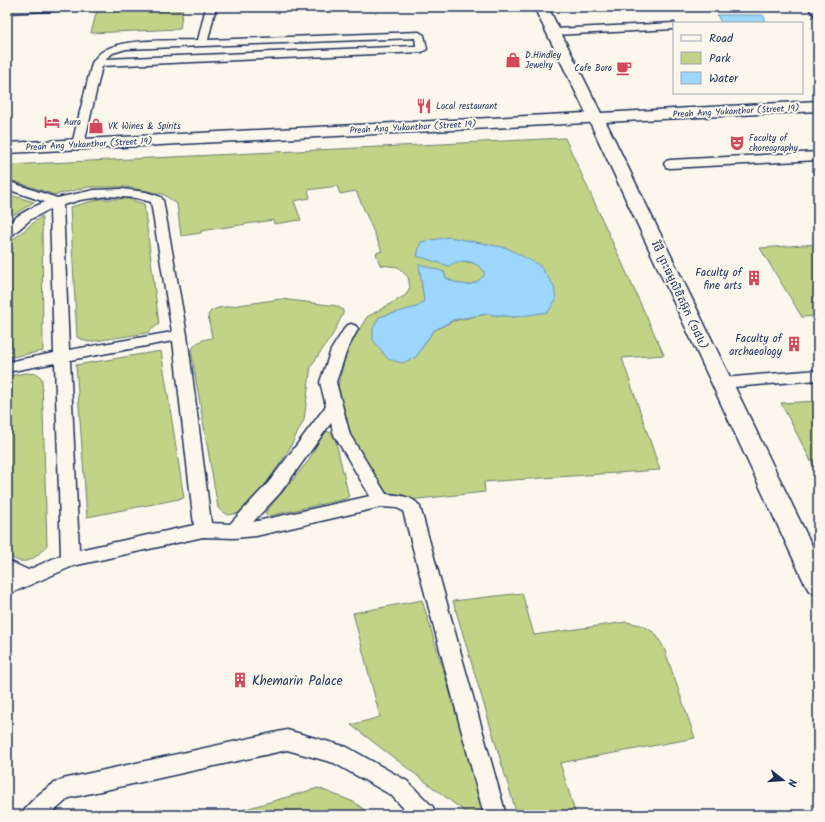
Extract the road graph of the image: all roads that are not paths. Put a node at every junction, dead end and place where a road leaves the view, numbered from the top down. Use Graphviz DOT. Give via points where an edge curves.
graph roads {
  1 [pos="55,7"];
  2 [pos="69,7"];
  3 [pos="210,7"];
  4 [pos="541,7"];
  5 [pos="813,7"];
  6 [pos="7,10"];
  7 [pos="818,14"];
  8 [pos="673,26"];
  9 [pos="554,32"];
  10 [pos="202,44"];
  11 [pos="97,62"];
  12 [pos="818,106"];
  13 [pos="596,118"];
  14 [pos="78,144"];
  15 [pos="7,148"];
  16 [pos="818,156"];
  17 [pos="670,164"];
  18 [pos="7,185"];
  19 [pos="56,202"];
  20 [pos="7,232"];
  21 [pos="351,329"];
  22 [pos="180,335"];
  23 [pos="62,357"];
  24 [pos="7,367"];
  25 [pos="818,375"];
  26 [pos="722,383"];
  27 [pos="334,407"];
  28 [pos="381,500"];
  29 [pos="203,530"];
  30 [pos="234,531"];
  31 [pos="70,559"];
  32 [pos="7,567"];
  33 [pos="27,578"];
  34 [pos="818,584"];
  35 [pos="7,587"];
  36 [pos="33,815"];
  37 [pos="425,815"];
  38 [pos="495,815"];
  1 -- 2 [label="lane"];
  1 -- 6 [label="lane"];
  3 -- 10 [label="lane"];
  4 -- 9 [label="street, វិថី ព្រះធម្មលិខិតអ៊ុក (១៨៤)"];
  5 -- 7 [label="lane"];
  8 -- 9 [label="lane"];
  9 -- 13 [label="street, វិថី ព្រះធម្មលិខិតអ៊ុក (១៨៤)"];
  10 -- 11 [label="lane" via="126,46 106,52"];
  10 -- 11 [label="lane" via="419,34 422,49"];
  11 -- 14 [label="lane"];
  12 -- 13 [label="street, Preah Ang Yukanthor (Street 19)"];
  13 -- 14 [label="street, Preah Ang Yukanthor (Street 19)"];
  13 -- 26 [label="street, វិថី ព្រះធម្មលិខិតអ៊ុក (១៨៤)"];
  14 -- 15 [label="street, Preah Ang Yukanthor (Street 19)"];
  16 -- 17 [label="lane"];
  18 -- 19 [label="lane"];
  19 -- 20 [label="lane" via="25,217"];
  19 -- 22 [label="lane" via="115,192 138,194 157,200"];
  19 -- 23 [label="lane"];
  21 -- 27 [label="lane" via="339,350 328,382"];
  22 -- 23 [label="lane"];
  22 -- 29 [label="lane"];
  23 -- 24 [label="lane"];
  23 -- 31 [label="lane"];
  25 -- 26 [label="lane"];
  26 -- 34 [label="street, វិថី ព្រះធម្មលិខិតអ៊ុក (១៨៤)"];
  27 -- 28 [label="lane" via="342,435"];
  27 -- 30 [label="lane" via="274,488"];
  28 -- 30 [label="lane" via="256,529"];
  28 -- 38 [label="lane" via="400,502 410,508"];
  29 -- 30 [label="lane"];
  29 -- 31 [label="lane"];
  31 -- 33 [label="lane"];
  32 -- 33 [label="lane"];
  33 -- 35 [label="lane"];
  36 -- 37 [label="lane" via="63,788 288,740 339,754 400,788"];
}
